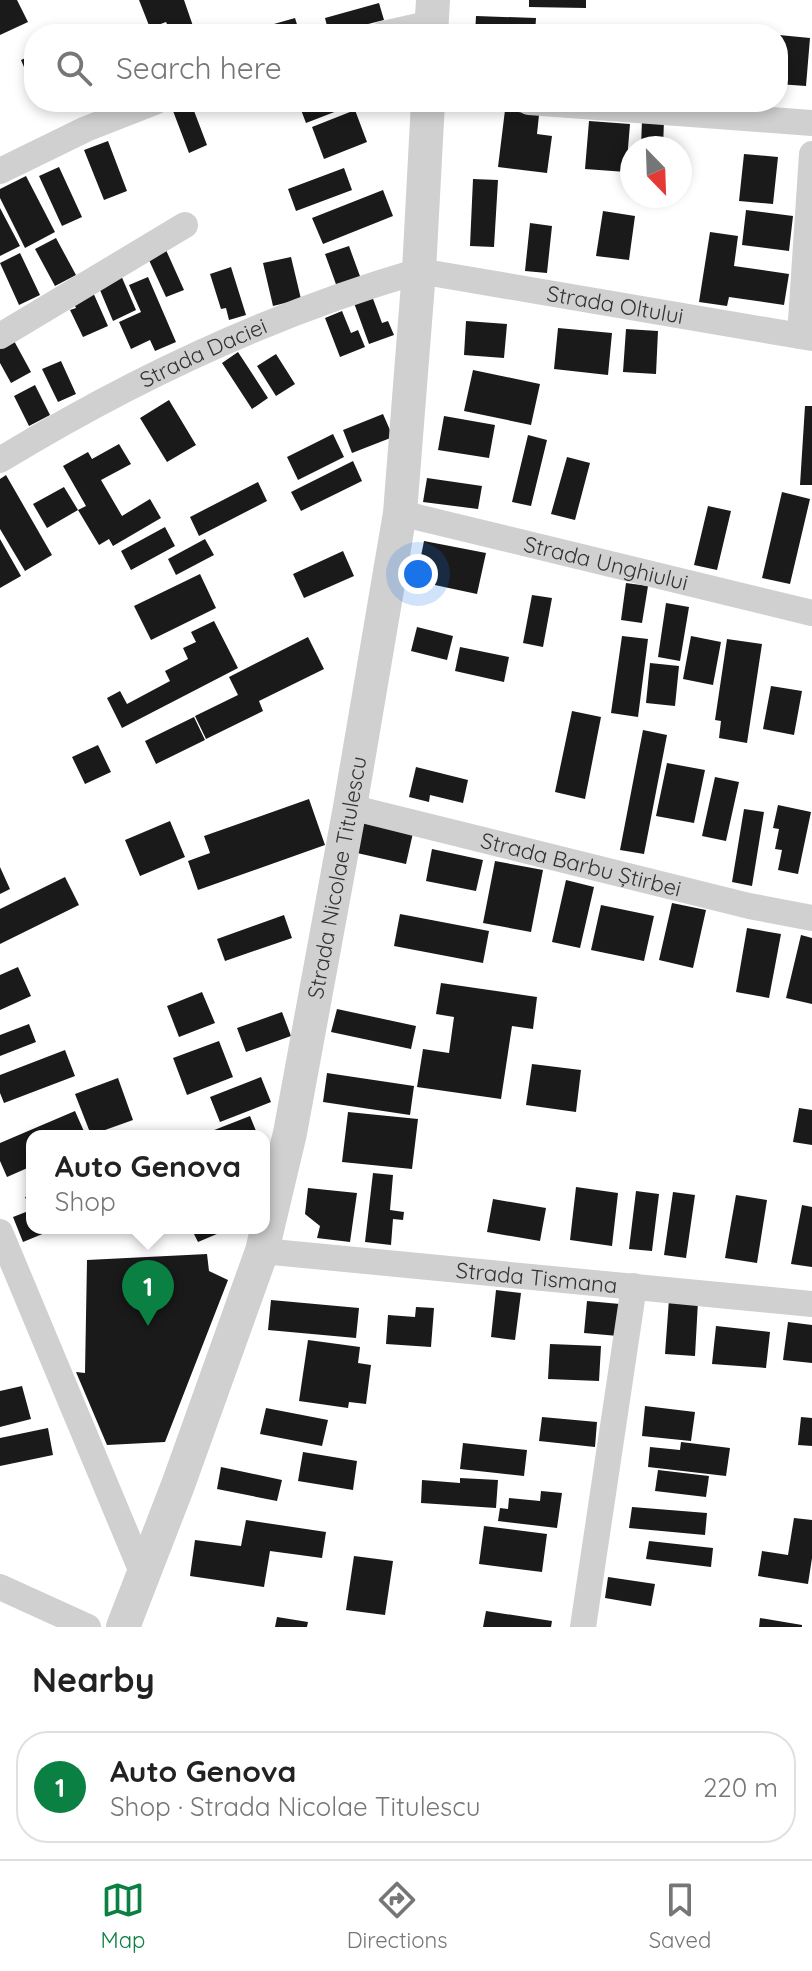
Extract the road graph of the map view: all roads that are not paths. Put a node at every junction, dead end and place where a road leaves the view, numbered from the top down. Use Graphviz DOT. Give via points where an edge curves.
graph roads {
  1 [pos="129,112"];
  2 [pos="427,112"];
  3 [pos="664,112"];
  4 [pos="812,123"];
  5 [pos="812,154"];
  6 [pos="0,171"];
  7 [pos="185,225"];
  8 [pos="419,271"];
  9 [pos="0,336"];
  10 [pos="806,337"];
  11 [pos="0,460"];
  12 [pos="400,513"];
  13 [pos="812,613"];
  14 [pos="350,807"];
  15 [pos="812,918"];
  16 [pos="270,1217"];
  17 [pos="0,1232"];
  18 [pos="266,1234"];
  19 [pos="262,1251"];
  20 [pos="634,1286"];
  21 [pos="812,1304"];
  22 [pos="142,1572"];
  23 [pos="0,1587"];
  24 [pos="88,1627"];
  25 [pos="123,1627"];
  26 [pos="583,1627"];
  1 -- 6 [label="street"];
  2 -- 8 [label="street, Strada Nicolae Titulescu"];
  3 -- 4 [label="street"];
  5 -- 10 [label="street"];
  7 -- 9 [label="street"];
  8 -- 10 [label="street, Strada Oltului"];
  8 -- 11 [label="street, Strada Daciei" via="289,315 207,350 136,383"];
  8 -- 12 [label="street, Strada Nicolae Titulescu"];
  12 -- 13 [label="street, Strada Unghiului"];
  12 -- 14 [label="street, Strada Nicolae Titulescu"];
  14 -- 15 [label="street, Strada Barbu Știrbei"];
  14 -- 16 [label="street, Strada Nicolae Titulescu"];
  17 -- 22 [label="street"];
  18 -- 19 [label="street, Strada Nicolae Titulescu"];
  19 -- 20 [label="street, Strada Tismana"];
  19 -- 22 [label="street, Strada Nicolae Titulescu"];
  20 -- 21 [label="street, Strada Tismana"];
  20 -- 26 [label="street"];
  22 -- 25 [label="street, Strada Nicolae Titulescu"];
  23 -- 24 [label="street"];
}
